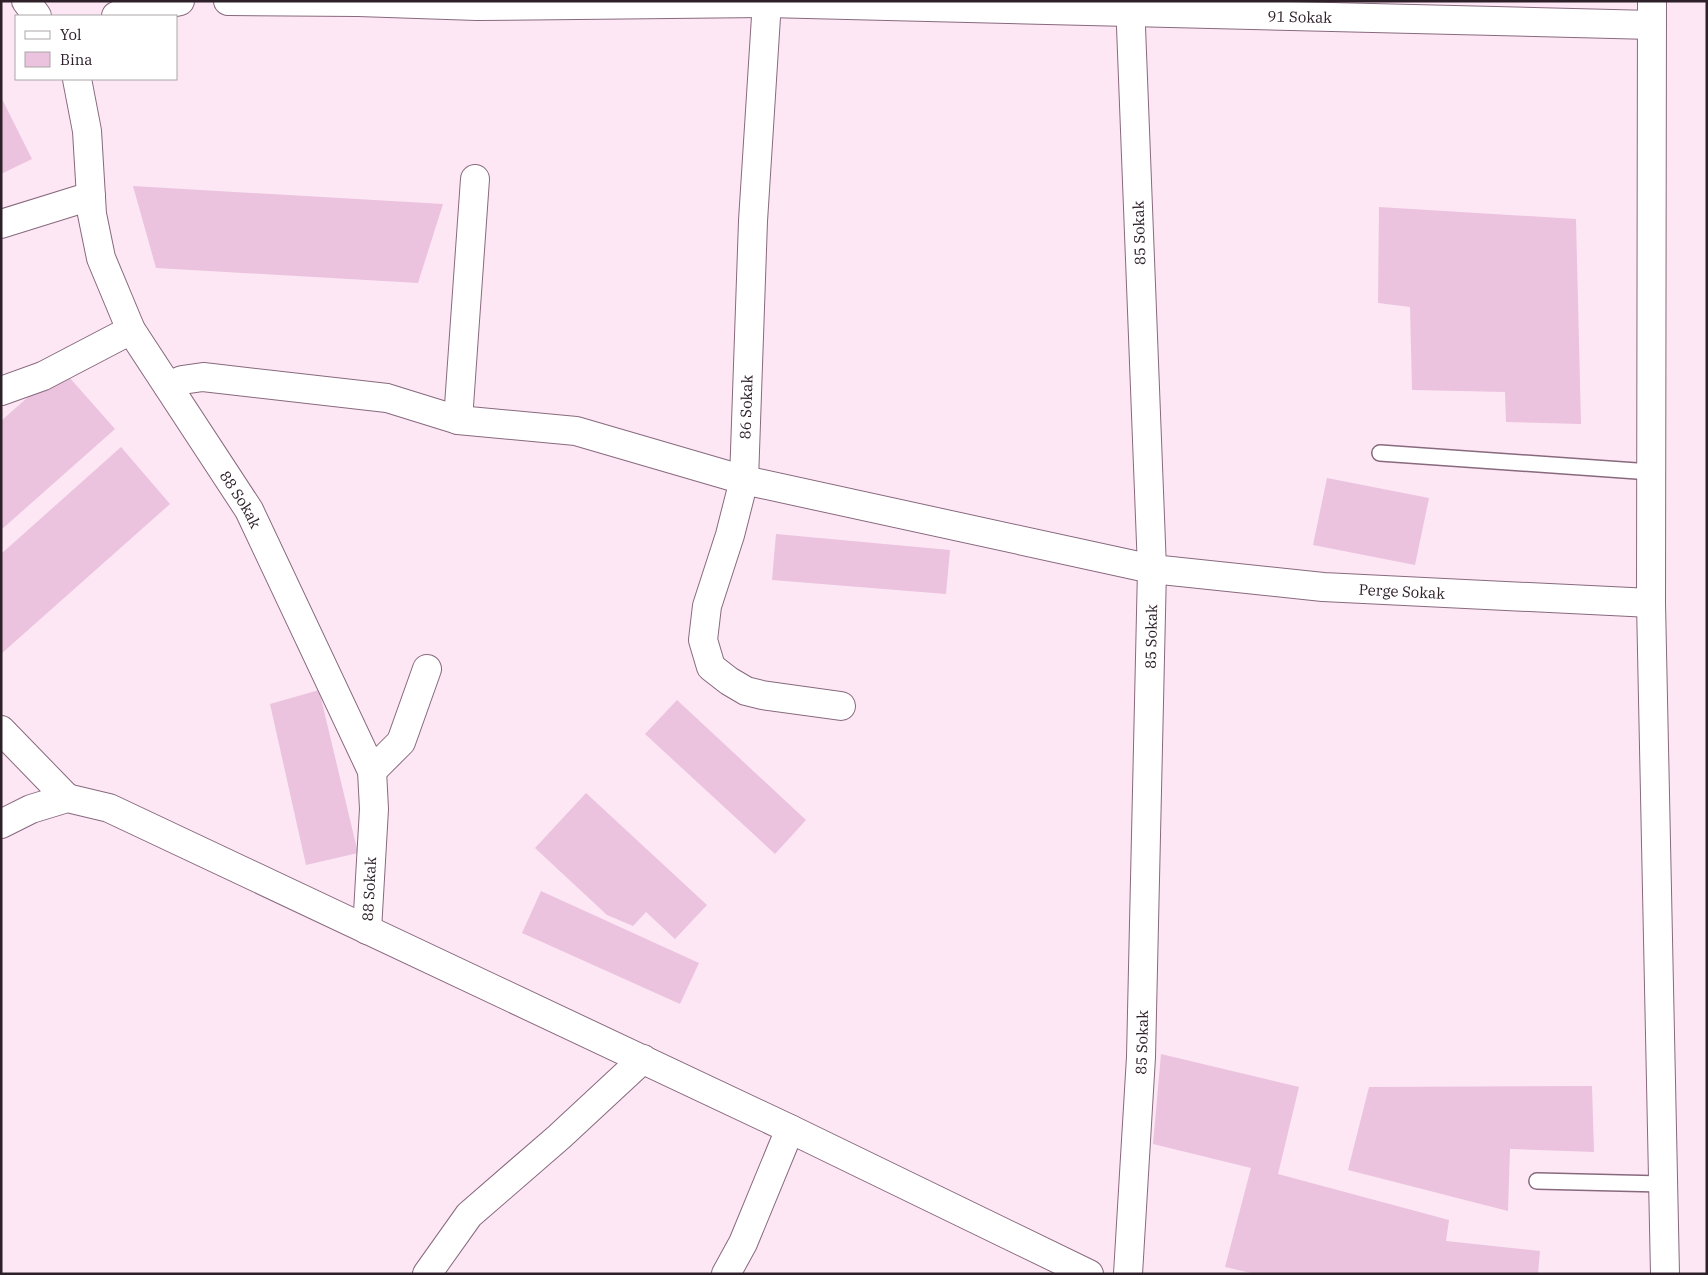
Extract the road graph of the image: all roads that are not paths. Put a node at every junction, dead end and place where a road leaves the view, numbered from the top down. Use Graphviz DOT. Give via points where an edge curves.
graph roads {
  1 [pos="26,1"];
  2 [pos="180,1"];
  3 [pos="228,1"];
  4 [pos="358,1"];
  5 [pos="767,2"];
  6 [pos="1130,6"];
  7 [pos="1652,13"];
  8 [pos="36,15"];
  9 [pos="118,15"];
  10 [pos="77,80"];
  11 [pos="475,179"];
  12 [pos="91,196"];
  13 [pos="1,224"];
  14 [pos="131,330"];
  15 [pos="168,386"];
  16 [pos="1,391"];
  17 [pos="458,420"];
  18 [pos="1380,453"];
  19 [pos="1651,472"];
  20 [pos="744,480"];
  21 [pos="1152,569"];
  22 [pos="1651,603"];
  23 [pos="427,669"];
  24 [pos="841,706"];
  25 [pos="1,730"];
  26 [pos="372,771"];
  27 [pos="67,798"];
  28 [pos="1,824"];
  29 [pos="367,930"];
  30 [pos="643,1060"];
  31 [pos="790,1129"];
  32 [pos="1537,1181"];
  33 [pos="1662,1184"];
  34 [pos="427,1274"];
  35 [pos="726,1274"];
  36 [pos="1089,1274"];
  37 [pos="1128,1274"];
  38 [pos="1664,1274"];
  1 -- 8 [label="street"];
  2 -- 9 [label="street"];
  3 -- 4 [label="street, 91 Sokak"];
  4 -- 5 [label="street, 91 Sokak" via="477,6"];
  5 -- 6 [label="street, 91 Sokak"];
  5 -- 20 [label="street, 86 Sokak" via="753,221"];
  6 -- 7 [label="street, 91 Sokak"];
  6 -- 21 [label="street, 85 Sokak"];
  7 -- 19 [label="street"];
  10 -- 12 [label="street, 88 Sokak" via="87,130"];
  11 -- 17 [label="street"];
  12 -- 13 [label="street"];
  12 -- 14 [label="street, 88 Sokak" via="101,258"];
  14 -- 15 [label="street, 88 Sokak"];
  14 -- 16 [label="street" via="43,376"];
  15 -- 17 [label="street, Perge Sokak" via="203,377 387,398"];
  15 -- 26 [label="street, 88 Sokak" via="249,510"];
  17 -- 20 [label="street, Perge Sokak" via="576,431"];
  18 -- 19 [label="lane"];
  19 -- 22 [label="street"];
  20 -- 21 [label="street, Perge Sokak"];
  20 -- 24 [label="street, 86 Sokak" via="707,606 703,640 711,667 729,681 762,695"];
  21 -- 22 [label="street, Perge Sokak" via="1323,587"];
  21 -- 37 [label="street, 85 Sokak" via="1141,1057"];
  22 -- 33 [label="street"];
  23 -- 26 [label="street" via="401,742"];
  25 -- 27 [label="street"];
  26 -- 29 [label="street, 88 Sokak" via="374,809"];
  27 -- 28 [label="street" via="31,809"];
  27 -- 29 [label="street" via="109,808"];
  29 -- 30 [label="street"];
  30 -- 31 [label="street"];
  30 -- 34 [label="street" via="470,1215"];
  31 -- 35 [label="street" via="743,1243"];
  31 -- 36 [label="street"];
  32 -- 33 [label="lane"];
  33 -- 38 [label="street"];
}
